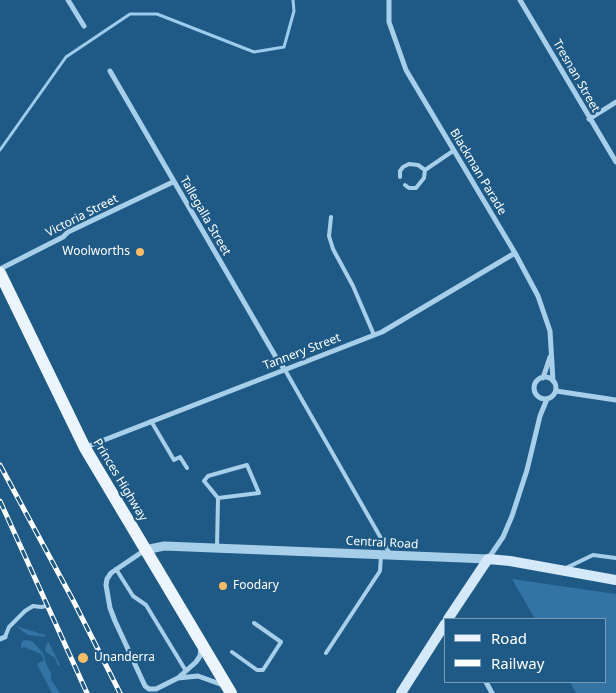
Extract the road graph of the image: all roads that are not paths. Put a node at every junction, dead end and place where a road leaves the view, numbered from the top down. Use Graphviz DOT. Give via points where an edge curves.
graph roads {
  1 [pos="68,0"];
  2 [pos="389,0"];
  3 [pos="520,0"];
  4 [pos="84,26"];
  5 [pos="110,71"];
  6 [pos="616,102"];
  7 [pos="589,119"];
  8 [pos="453,151"];
  9 [pos="616,162"];
  10 [pos="425,170"];
  11 [pos="400,178"];
  12 [pos="173,182"];
  13 [pos="405,185"];
  14 [pos="331,218"];
  15 [pos="515,253"];
  16 [pos="0,269"];
  17 [pos="0,273"];
  18 [pos="374,335"];
  19 [pos="551,354"];
  20 [pos="285,370"];
  21 [pos="543,378"];
  22 [pos="553,381"];
  23 [pos="556,391"];
  24 [pos="539,398"];
  25 [pos="547,399"];
  26 [pos="616,400"];
  27 [pos="540,416"];
  28 [pos="151,420"];
  29 [pos="85,448"];
  30 [pos="187,468"];
  31 [pos="218,498"];
  32 [pos="217,548"];
  33 [pos="145,550"];
  34 [pos="386,556"];
  35 [pos="616,558"];
  36 [pos="488,559"];
  37 [pos="116,569"];
  38 [pos="560,571"];
  39 [pos="616,580"];
  40 [pos="47,606"];
  41 [pos="449,618"];
  42 [pos="254,623"];
  43 [pos="444,626"];
  44 [pos="2,638"];
  45 [pos="202,644"];
  46 [pos="232,652"];
  47 [pos="326,653"];
  48 [pos="186,671"];
  49 [pos="178,678"];
  50 [pos="229,690"];
  51 [pos="400,693"];
  1 -- 4 [label="street"];
  2 -- 8 [label="street, Blackman Parade" via="389,22 406,70"];
  3 -- 7 [label="street, Tresnan Street"];
  5 -- 12 [label="street, Tallegalla Street"];
  6 -- 7 [label="street"];
  7 -- 9 [label="street, Tresnan Street"];
  8 -- 10 [label="lane"];
  8 -- 15 [label="street, Blackman Parade"];
  10 -- 11 [label="lane" via="409,164 400,171"];
  10 -- 13 [label="lane" via="424,178 416,188"];
  12 -- 16 [label="street, Victoria Street" via="68,232"];
  12 -- 20 [label="street, Tallegalla Street"];
  14 -- 18 [label="lane" via="329,236 332,249 353,286"];
  15 -- 18 [label="street, Tannery Street"];
  15 -- 19 [label="street, Blackman Parade" via="538,296 550,331"];
  17 -- 29 [label="main road, Princes Highway"];
  18 -- 20 [label="street, Tannery Street"];
  19 -- 21 [label="street, Blackman Parade"];
  19 -- 22 [label="street, Blackman Parade"];
  20 -- 28 [label="street, Tannery Street"];
  20 -- 34 [label="lane"];
  21 -- 22 [label="street"];
  21 -- 24 [label="street" via="534,385"];
  22 -- 23 [label="street"];
  23 -- 25 [label="street"];
  23 -- 26 [label="street"];
  24 -- 25 [label="street"];
  24 -- 27 [label="street"];
  25 -- 27 [label="street"];
  27 -- 36 [label="street" via="512,516"];
  28 -- 29 [label="street, Tannery Street"];
  28 -- 30 [label="lane" via="174,460 180,457"];
  29 -- 33 [label="main road, Princes Highway"];
  31 -- 31 [label="lane" via="204,481 208,476 247,465 259,493"];
  31 -- 32 [label="lane"];
  32 -- 33 [label="street, Central Road" via="164,546"];
  32 -- 34 [label="street, Central Road"];
  33 -- 37 [label="street"];
  33 -- 45 [label="main road, Princes Highway"];
  34 -- 36 [label="street, Central Road"];
  34 -- 47 [label="lane" via="380,572"];
  35 -- 38 [label="lane" via="593,555"];
  36 -- 38 [label="main road, Central Road"];
  36 -- 41 [label="main road"];
  37 -- 48 [label="lane" via="133,596 146,605"];
  37 -- 49 [label="street" via="107,579 107,597 144,684 154,690"];
  38 -- 39 [label="main road, Central Road"];
  40 -- 44 [label="lane" via="33,606 24,611"];
  42 -- 46 [label="lane" via="281,642 263,670 258,670"];
  43 -- 51 [label="main road"];
  45 -- 48 [label="street" via="198,659"];
  45 -- 50 [label="main road, Princes Highway"];
  48 -- 49 [label="street"];
  49 -- 50 [label="street" via="203,676"];
}
